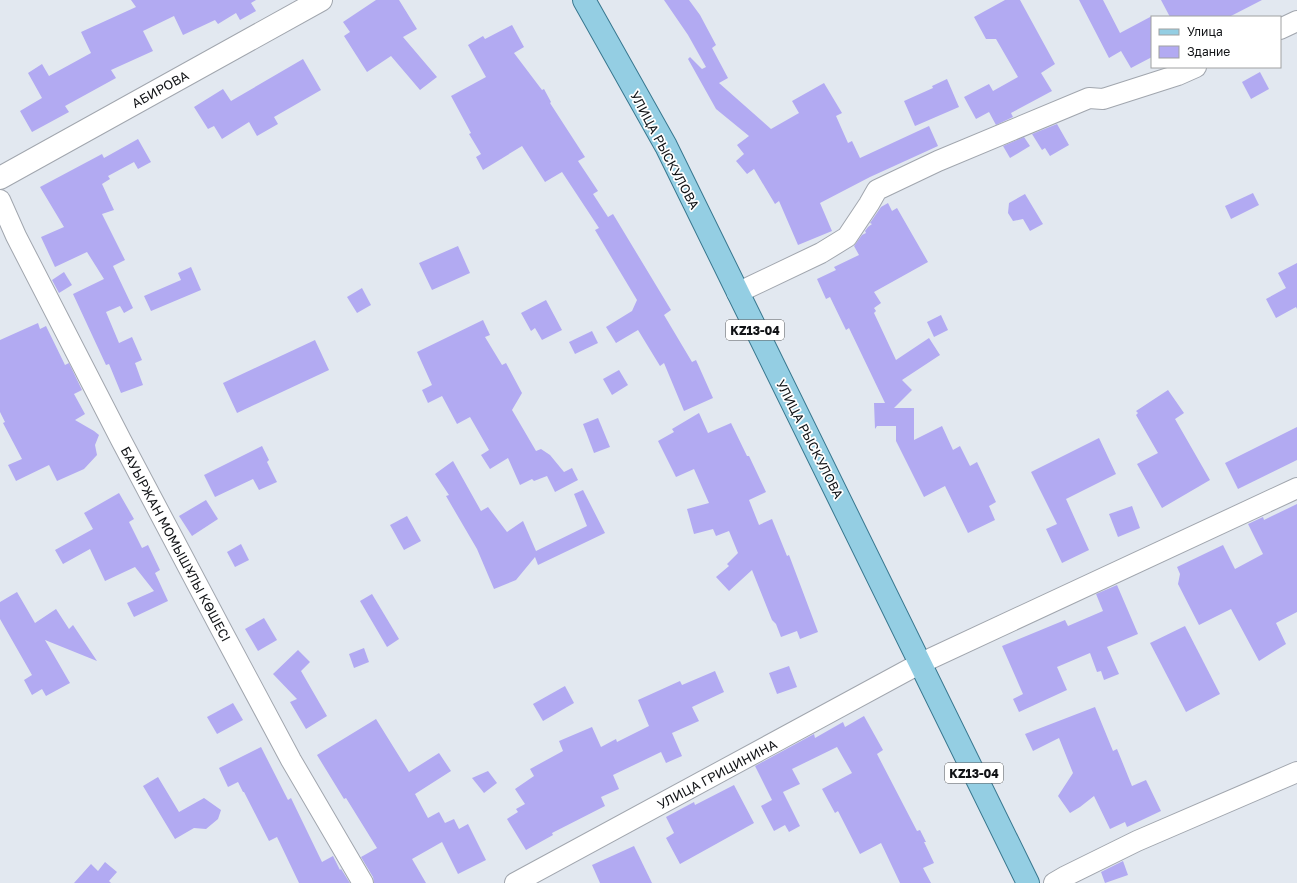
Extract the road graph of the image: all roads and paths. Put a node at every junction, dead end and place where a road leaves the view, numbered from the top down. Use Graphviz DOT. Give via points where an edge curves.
graph roads {
  1 [pos="321,0"];
  2 [pos="584,0"];
  3 [pos="1297,21"];
  4 [pos="1281,29"];
  5 [pos="1194,68"];
  6 [pos="0,178"];
  7 [pos="0,200"];
  8 [pos="737,293"];
  9 [pos="1297,488"];
  10 [pos="919,664"];
  11 [pos="1297,772"];
  12 [pos="363,883"];
  13 [pos="515,883"];
  14 [pos="1028,883"];
  15 [pos="1054,883"];
  1 -- 6 [label="street, АБИРОВА"];
  2 -- 8 [label="main road, УЛИЦА РЫСКУЛОВА / KZ13-04" via="666,146"];
  3 -- 4 [label="street"];
  5 -- 8 [label="street" via="1178,76 1103,99 1089,98 938,161 876,190 847,237 821,254"];
  7 -- 12 [label="street, БАУЫРЖАН МОМЫШҰЛЫ КӨШЕСІ" via="16,236 229,644 291,760"];
  8 -- 10 [label="main road, УЛИЦА РЫСКУЛОВА / KZ13-04" via="840,498"];
  9 -- 10 [label="street, УЛИЦА ГРИЦИНИНА"];
  10 -- 13 [label="street, УЛИЦА ГРИЦИНИНА"];
  10 -- 14 [label="main road, УЛИЦА РЫСКУЛОВА / KZ13-04"];
  11 -- 15 [label="street" via="1137,841"];
}
